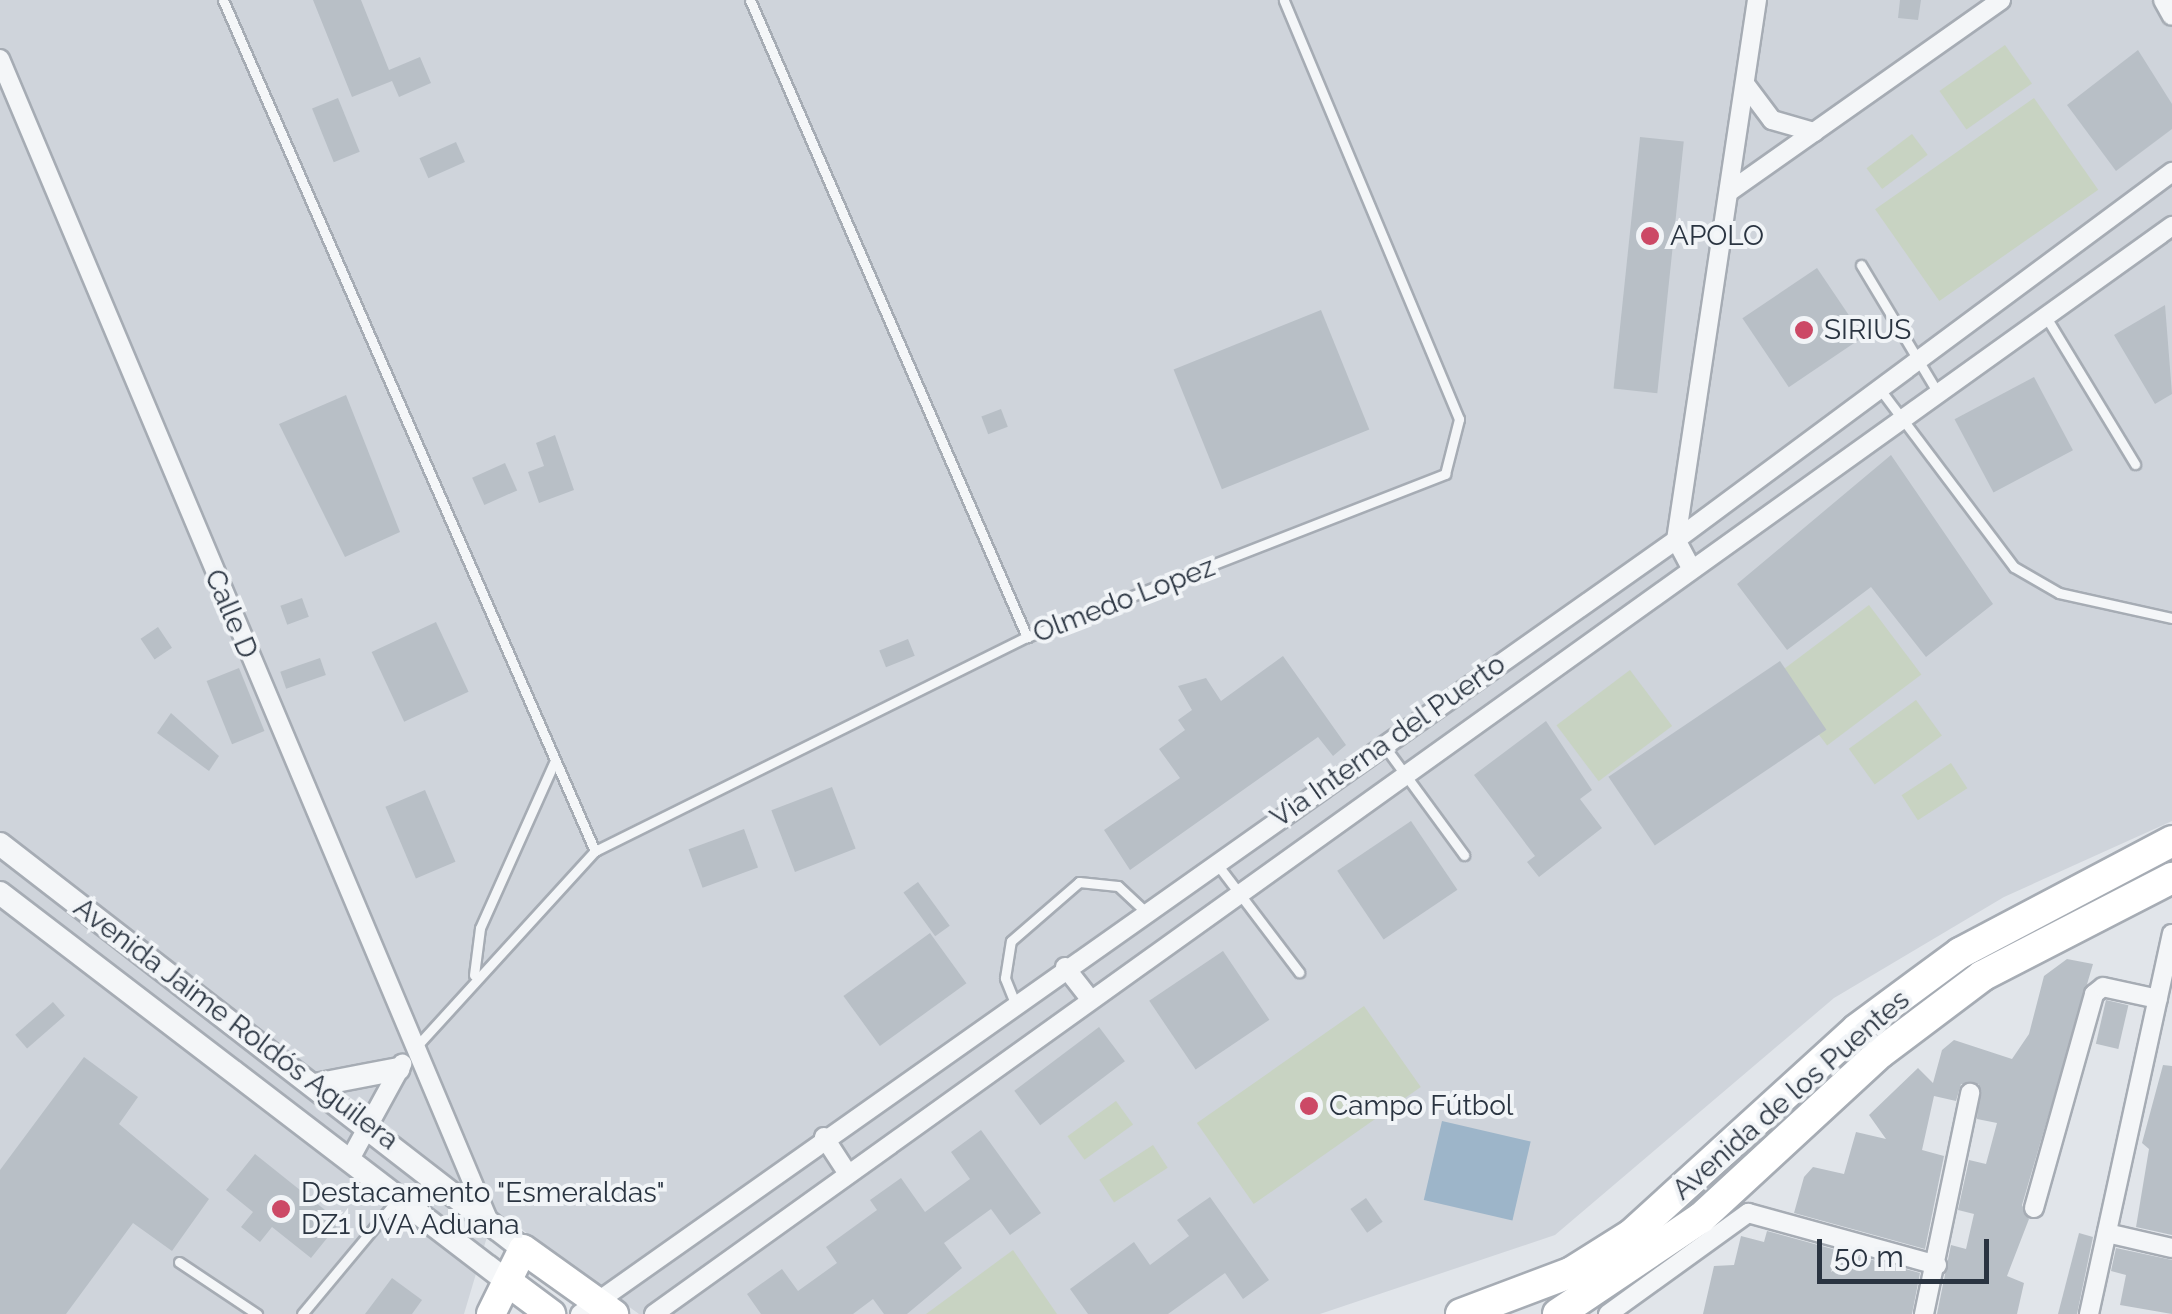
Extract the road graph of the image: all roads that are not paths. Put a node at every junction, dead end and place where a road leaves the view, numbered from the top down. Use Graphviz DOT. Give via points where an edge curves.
graph roads {
  1 [pos="223,0"];
  2 [pos="750,0"];
  3 [pos="1284,0"];
  4 [pos="1757,0"];
  5 [pos="2001,0"];
  6 [pos="2163,0"];
  7 [pos="2172,16"];
  8 [pos="0,59"];
  9 [pos="1745,84"];
  10 [pos="1814,132"];
  11 [pos="2172,172"];
  12 [pos="1729,192"];
  13 [pos="2172,226"];
  14 [pos="1860,265"];
  15 [pos="2045,315"];
  16 [pos="1914,356"];
  17 [pos="1876,385"];
  18 [pos="1936,390"];
  19 [pos="1900,415"];
  20 [pos="2135,464"];
  21 [pos="1676,540"];
  22 [pos="1690,566"];
  23 [pos="2172,618"];
  24 [pos="1027,638"];
  25 [pos="1384,744"];
  26 [pos="555,760"];
  27 [pos="1403,772"];
  28 [pos="2172,841"];
  29 [pos="0,844"];
  30 [pos="595,850"];
  31 [pos="1464,855"];
  32 [pos="1215,862"];
  33 [pos="2172,878"];
  34 [pos="1241,890"];
  35 [pos="0,893"];
  36 [pos="1145,911"];
  37 [pos="2172,934"];
  38 [pos="1065,968"];
  39 [pos="1300,972"];
  40 [pos="474,975"];
  41 [pos="2158,998"];
  42 [pos="1090,999"];
  43 [pos="1015,1003"];
  44 [pos="405,1060"];
  45 [pos="315,1085"];
  46 [pos="1970,1092"];
  47 [pos="371,1128"];
  48 [pos="824,1137"];
  49 [pos="349,1162"];
  50 [pos="848,1174"];
  51 [pos="396,1201"];
  52 [pos="2034,1208"];
  53 [pos="487,1216"];
  54 [pos="2107,1233"];
  55 [pos="2172,1248"];
  56 [pos="524,1249"];
  57 [pos="179,1262"];
  58 [pos="1937,1265"];
  59 [pos="508,1282"];
  60 [pos="597,1310"];
  61 [pos="257,1314"];
  62 [pos="302,1314"];
  63 [pos="491,1314"];
  64 [pos="551,1314"];
  65 [pos="654,1314"];
  66 [pos="1462,1314"];
  67 [pos="1558,1314"];
  68 [pos="1608,1314"];
  69 [pos="1924,1314"];
  70 [pos="2090,1314"];
  1 -- 26 [label="lane"];
  2 -- 24 [label="lane"];
  3 -- 24 [label="lane, Olmedo Lopez" via="1460,419 1455,461 1445,474"];
  4 -- 9 [label="street"];
  5 -- 10 [label="street"];
  6 -- 7 [label="street"];
  8 -- 44 [label="street, Calle D"];
  9 -- 10 [label="street" via="1772,120"];
  9 -- 12 [label="street"];
  10 -- 12 [label="street"];
  11 -- 16 [label="street, Via Interna del Puerto"];
  12 -- 21 [label="street"];
  13 -- 15 [label="street, Via Interna del Puerto"];
  14 -- 16 [label="lane"];
  15 -- 18 [label="street, Via Interna del Puerto"];
  15 -- 20 [label="lane"];
  16 -- 17 [label="street, Via Interna del Puerto"];
  16 -- 18 [label="lane"];
  17 -- 19 [label="lane"];
  17 -- 21 [label="street, Via Interna del Puerto"];
  18 -- 19 [label="street, Via Interna del Puerto"];
  19 -- 22 [label="street, Via Interna del Puerto"];
  19 -- 23 [label="lane" via="2034,583"];
  21 -- 22 [label="street"];
  21 -- 25 [label="street, Via Interna del Puerto"];
  22 -- 27 [label="street, Via Interna del Puerto"];
  24 -- 30 [label="lane, Olmedo Lopez"];
  25 -- 27 [label="lane"];
  25 -- 32 [label="street, Via Interna del Puerto"];
  26 -- 30 [label="lane"];
  26 -- 40 [label="lane" via="480,928"];
  27 -- 31 [label="lane"];
  27 -- 34 [label="street, Via Interna del Puerto"];
  28 -- 66 [label="main road, Avenida de los Puentes" via="2025,912 1945,964 1857,1029 1632,1234 1572,1272"];
  29 -- 45 [label="street, Avenida Jaime Roldós Aguilera"];
  30 -- 40 [label="lane, Olmedo Lopez"];
  32 -- 34 [label="lane"];
  32 -- 36 [label="street, Via Interna del Puerto"];
  33 -- 67 [label="main road, Avenida de los Puentes" via="1982,976 1880,1053 1701,1218"];
  34 -- 39 [label="lane"];
  34 -- 42 [label="street, Via Interna del Puerto"];
  35 -- 49 [label="street, Avenida Jaime Roldós Aguilera"];
  36 -- 38 [label="street, Via Interna del Puerto"];
  36 -- 43 [label="lane" via="1118,886 1079,882 1011,941 1005,978"];
  37 -- 41 [label="street"];
  38 -- 42 [label="street"];
  38 -- 43 [label="street, Via Interna del Puerto"];
  40 -- 44 [label="lane, Olmedo Lopez"];
  41 -- 52 [label="street" via="2102,987 2094,994"];
  41 -- 54 [label="street"];
  42 -- 50 [label="street, Via Interna del Puerto"];
  43 -- 48 [label="street, Via Interna del Puerto"];
  44 -- 45 [label="street"];
  44 -- 47 [label="street"];
  44 -- 53 [label="street, Calle D"];
  45 -- 47 [label="street, Avenida Jaime Roldós Aguilera"];
  46 -- 58 [label="street"];
  47 -- 49 [label="street"];
  47 -- 53 [label="street, Avenida Jaime Roldós Aguilera"];
  48 -- 50 [label="street"];
  48 -- 60 [label="street, Via Interna del Puerto"];
  49 -- 51 [label="street, Avenida Jaime Roldós Aguilera"];
  50 -- 65 [label="street, Via Interna del Puerto"];
  51 -- 59 [label="street, Avenida Jaime Roldós Aguilera"];
  51 -- 62 [label="lane"];
  53 -- 56 [label="street, Avenida Jaime Roldós Aguilera"];
  54 -- 55 [label="street"];
  54 -- 70 [label="street"];
  56 -- 59 [label="main road"];
  56 -- 60 [label="main road, Avenida Jaime Roldós Aguilera"];
  57 -- 61 [label="lane"];
  58 -- 68 [label="street" via="1748,1213"];
  58 -- 69 [label="street"];
  59 -- 63 [label="main road"];
  59 -- 64 [label="main road, Avenida Jaime Roldós Aguilera"];
}
